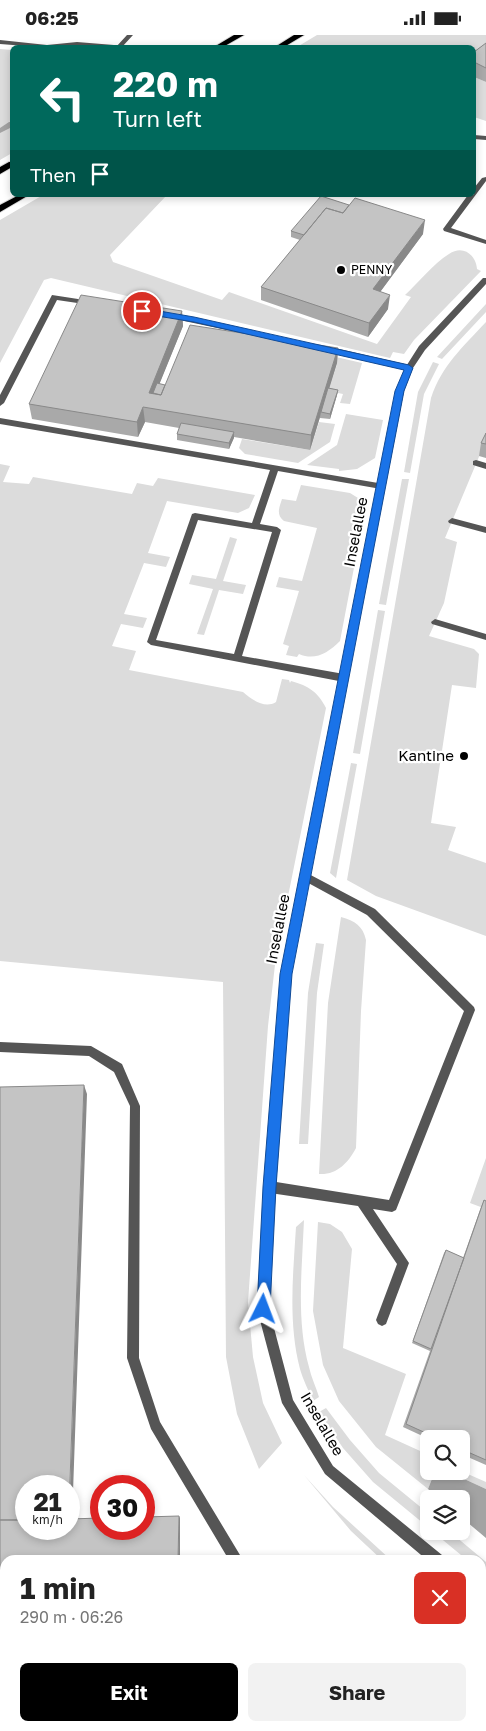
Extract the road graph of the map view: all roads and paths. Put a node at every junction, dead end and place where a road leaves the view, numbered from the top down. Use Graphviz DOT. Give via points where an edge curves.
graph roads {
  1 [pos="130,35"];
  2 [pos="240,35"];
  3 [pos="300,35"];
  4 [pos="0,42"];
  5 [pos="32,45"];
  6 [pos="69,45"];
  7 [pos="89,45"];
  8 [pos="121,45"];
  9 [pos="222,45"];
  10 [pos="282,45"];
  11 [pos="484,179"];
  12 [pos="476,190"];
  13 [pos="21,197"];
  14 [pos="471,197"];
  15 [pos="0,209"];
  16 [pos="486,242"];
  17 [pos="486,280"];
  18 [pos="101,305"];
  19 [pos="166,315"];
  20 [pos="297,343"];
  21 [pos="316,347"];
  22 [pos="409,368"];
  23 [pos="0,403"];
  24 [pos="0,421"];
  25 [pos="476,463"];
  26 [pos="486,466"];
  27 [pos="275,468"];
  28 [pos="381,486"];
  29 [pos="452,521"];
  30 [pos="255,526"];
  31 [pos="486,530"];
  32 [pos="435,622"];
  33 [pos="486,637"];
  34 [pos="237,658"];
  35 [pos="344,678"];
  36 [pos="305,876"];
  37 [pos="0,1047"];
  38 [pos="270,1187"];
  39 [pos="361,1201"];
  40 [pos="382,1320"];
  41 [pos="233,1555"];
  42 [pos="431,1555"];
  1 -- 8 [label="street"];
  2 -- 9 [label="main road"];
  3 -- 10 [label="main road"];
  4 -- 5 [label="street"];
  6 -- 7 [label="street"];
  11 -- 12 [label="street"];
  13 -- 15 [label="main road"];
  14 -- 16 [label="street" via="447,229"];
  17 -- 22 [label="street, Inselallee" via="422,347"];
  18 -- 23 [label="street" via="55,297"];
  19 -- 20 [label="street"];
  21 -- 22 [label="street"];
  22 -- 28 [label="street, Inselallee" via="400,391"];
  24 -- 27 [label="street"];
  25 -- 26 [label="street"];
  27 -- 28 [label="street"];
  27 -- 30 [label="street"];
  28 -- 35 [label="street, Inselallee"];
  29 -- 31 [label="street"];
  30 -- 34 [label="street" via="276,530"];
  30 -- 34 [label="street" via="195,516 151,642"];
  32 -- 33 [label="street"];
  34 -- 35 [label="street"];
  35 -- 36 [label="street, Inselallee"];
  36 -- 38 [label="street, Inselallee" via="286,974"];
  36 -- 39 [label="street" via="371,912 470,1010 392,1206"];
  37 -- 41 [label="street" via="91,1051 118,1068 132,1098 135,1106 133,1358 156,1425"];
  38 -- 39 [label="street"];
  38 -- 42 [label="street, Inselallee" via="263,1309 288,1403 330,1470"];
  39 -- 40 [label="street" via="403,1263"];
}
